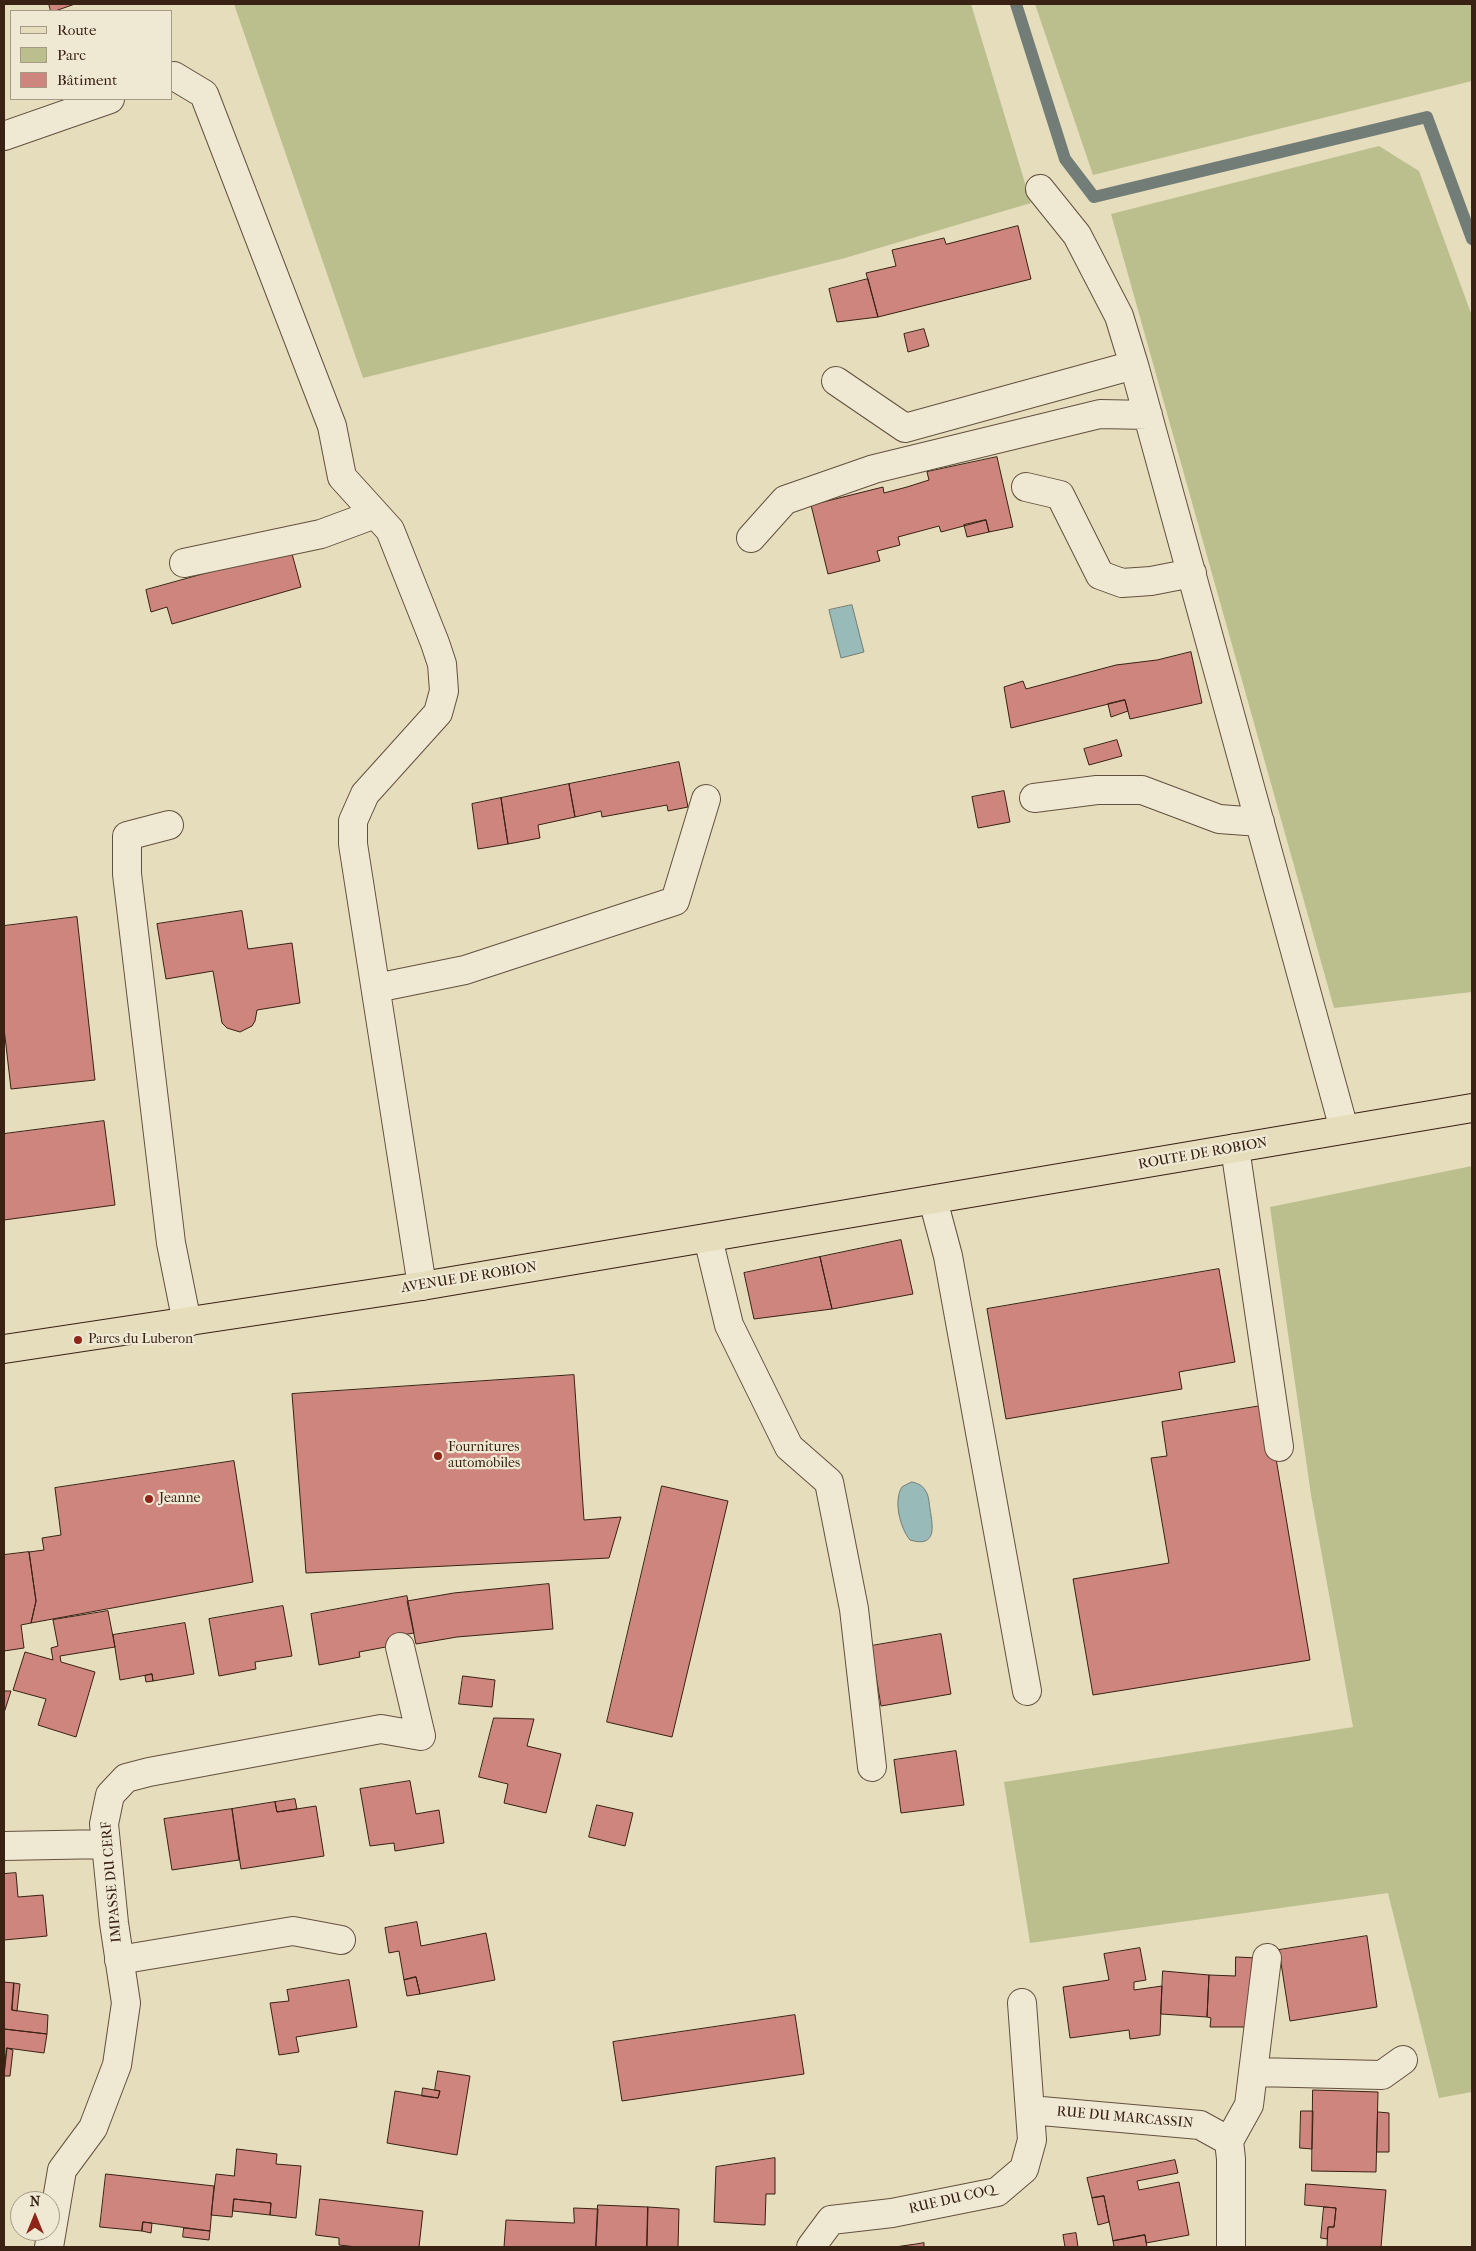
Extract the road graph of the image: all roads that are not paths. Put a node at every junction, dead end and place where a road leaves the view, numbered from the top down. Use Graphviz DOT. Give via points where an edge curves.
graph roads {
  1 [pos="172,77"];
  2 [pos="107,100"];
  3 [pos="4,136"];
  4 [pos="1040,189"];
  5 [pos="1134,365"];
  6 [pos="836,381"];
  7 [pos="1148,415"];
  8 [pos="1026,487"];
  9 [pos="375,514"];
  10 [pos="751,538"];
  11 [pos="184,563"];
  12 [pos="1192,573"];
  13 [pos="1034,798"];
  14 [pos="706,799"];
  15 [pos="1260,822"];
  16 [pos="169,825"];
  17 [pos="376,988"];
  18 [pos="1472,1108"];
  19 [pos="1344,1129"];
  20 [pos="1234,1148"];
  21 [pos="933,1200"];
  22 [pos="708,1238"];
  23 [pos="422,1286"];
  24 [pos="187,1323"];
  25 [pos="4,1349"];
  26 [pos="1279,1447"];
  27 [pos="400,1647"];
  28 [pos="1027,1691"];
  29 [pos="872,1767"];
  30 [pos="106,1844"];
  31 [pos="4,1846"];
  32 [pos="341,1940"];
  33 [pos="1267,1958"];
  34 [pos="119,1960"];
  35 [pos="1022,2003"];
  36 [pos="1403,2060"];
  37 [pos="1254,2072"];
  38 [pos="1030,2110"];
  39 [pos="1229,2141"];
  40 [pos="50,2247"];
  41 [pos="811,2247"];
  42 [pos="1231,2247"];
  1 -- 9 [label="street" via="204,94 332,426 342,477"];
  2 -- 3 [label="street"];
  4 -- 5 [label="street" via="1077,235 1119,316"];
  5 -- 6 [label="street" via="905,428"];
  5 -- 7 [label="street"];
  7 -- 10 [label="street" via="1100,414 874,469 785,500"];
  7 -- 12 [label="street"];
  8 -- 12 [label="street" via="1060,495 1100,575 1122,583"];
  9 -- 11 [label="street" via="321,534"];
  9 -- 17 [label="street" via="390,530 435,643 442,664 444,691 438,713 365,794 353,821 353,844"];
  12 -- 15 [label="street"];
  13 -- 15 [label="street" via="1097,790 1142,790 1219,820"];
  14 -- 17 [label="street" via="675,901 465,970"];
  15 -- 19 [label="street"];
  16 -- 24 [label="street" via="127,836 127,874 171,1243"];
  17 -- 23 [label="street"];
  18 -- 19 [label="main road, ROUTE DE ROBION"];
  19 -- 20 [label="main road, ROUTE DE ROBION"];
  20 -- 21 [label="main road, ROUTE DE ROBION"];
  20 -- 26 [label="street"];
  21 -- 22 [label="main road, AVENUE DE ROBION"];
  21 -- 28 [label="street" via="948,1256"];
  22 -- 23 [label="main road, AVENUE DE ROBION"];
  22 -- 29 [label="street" via="729,1326 789,1447 829,1482 854,1609"];
  23 -- 24 [label="main road, AVENUE DE ROBION"];
  24 -- 25 [label="main road, AVENUE DE ROBION"];
  27 -- 30 [label="street, IMPASSE DU CERF" via="422,1736 381,1729 126,1778 110,1795 104,1824"];
  30 -- 31 [label="street"];
  30 -- 34 [label="street, IMPASSE DU CERF"];
  32 -- 34 [label="street" via="293,1931"];
  33 -- 37 [label="street"];
  34 -- 40 [label="street, IMPASSE DU CERF" via="126,2002 117,2065 93,2128 62,2170"];
  35 -- 38 [label="street, RUE DU COQ"];
  36 -- 37 [label="street" via="1382,2075"];
  37 -- 39 [label="street" via="1249,2105"];
  38 -- 39 [label="street, RUE DU MARCASSIN" via="1200,2125"];
  38 -- 41 [label="street, RUE DU COQ" via="1032,2140 1024,2169 996,2192 892,2213 831,2220"];
  39 -- 42 [label="street"];
}
